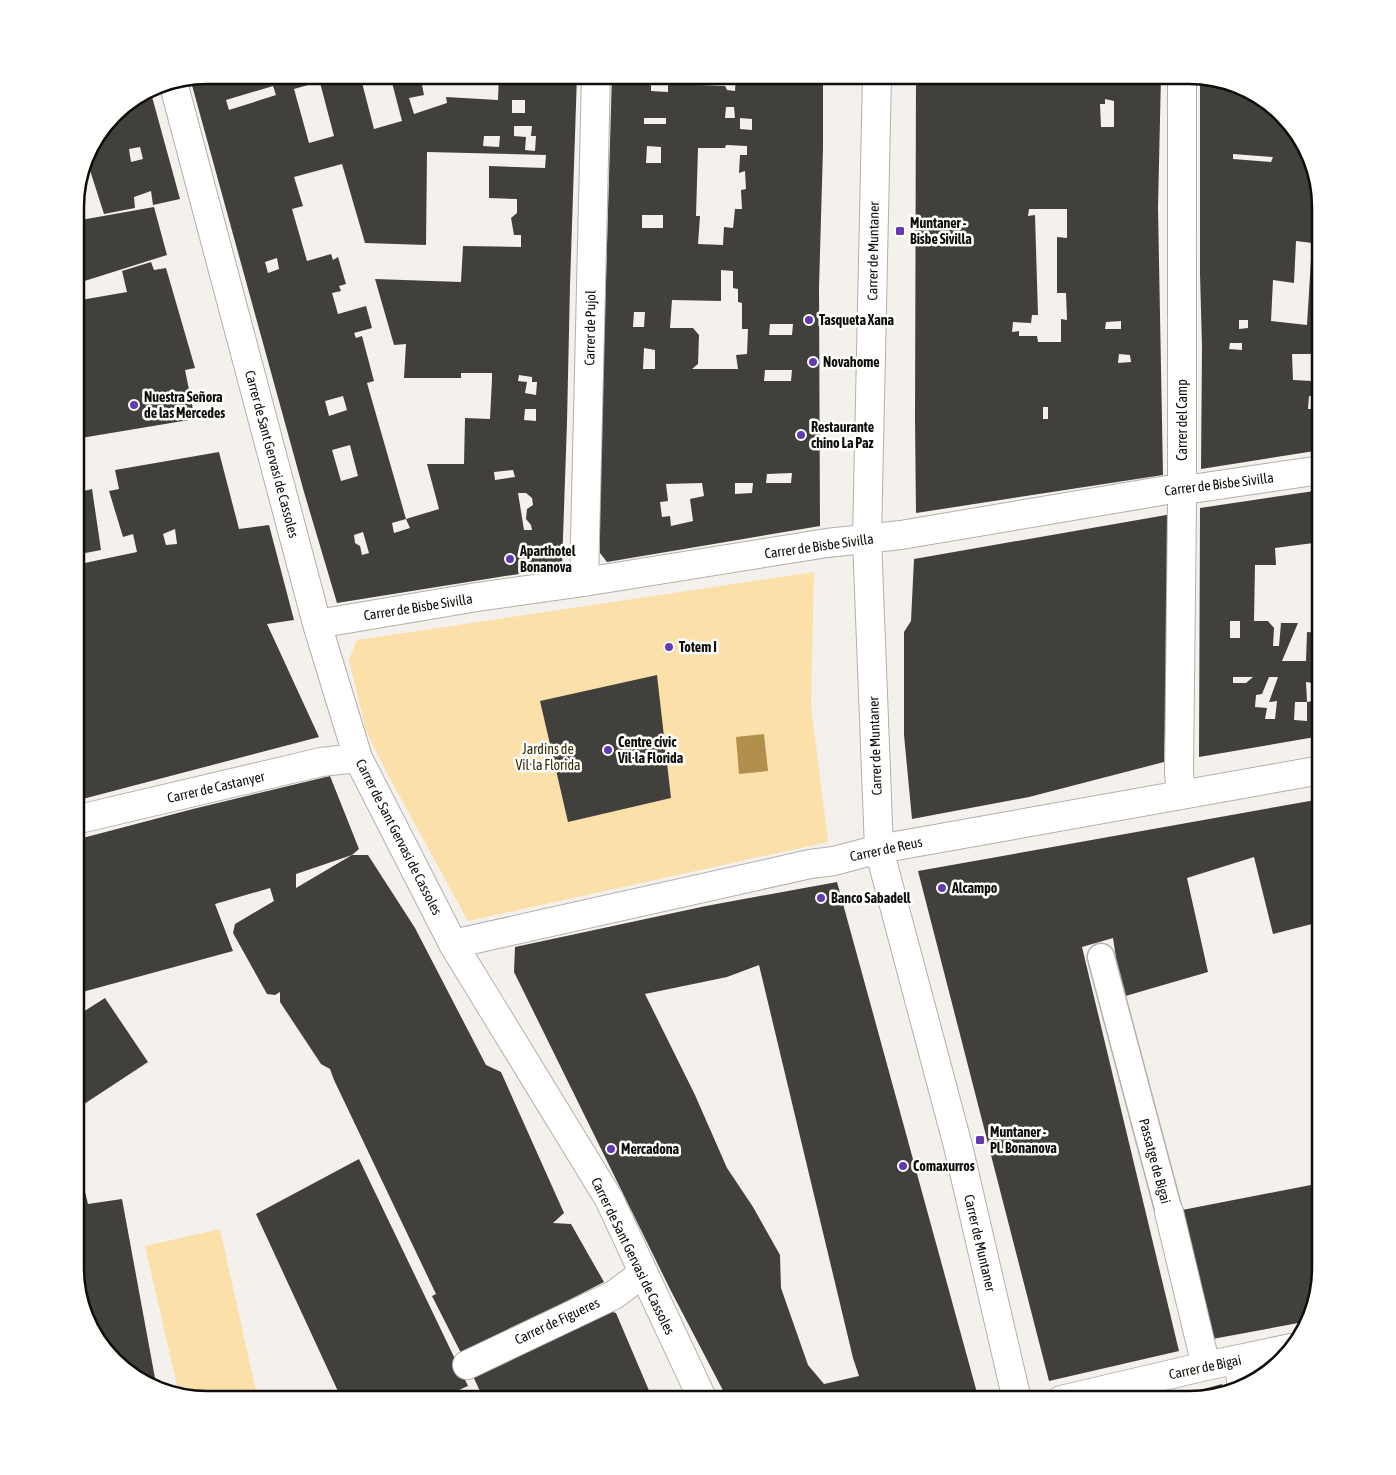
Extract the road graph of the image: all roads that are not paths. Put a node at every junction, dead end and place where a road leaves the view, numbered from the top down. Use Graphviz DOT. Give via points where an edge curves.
graph roads {
  1 [pos="596,84"];
  2 [pos="877,84"];
  3 [pos="1182,84"];
  4 [pos="175,88"];
  5 [pos="1312,471"];
  6 [pos="1182,489"];
  7 [pos="867,539"];
  8 [pos="584,582"];
  9 [pos="317,624"];
  10 [pos="358,758"];
  11 [pos="1312,772"];
  12 [pos="1181,795"];
  13 [pos="84,818"];
  14 [pos="879,849"];
  15 [pos="453,944"];
  16 [pos="1101,957"];
  17 [pos="1169,1212"];
  18 [pos="643,1273"];
  19 [pos="1281,1350"];
  20 [pos="1238,1360"];
  21 [pos="467,1365"];
  22 [pos="1206,1366"];
  23 [pos="1241,1380"];
  24 [pos="699,1391"];
  25 [pos="1014,1391"];
  26 [pos="1099,1391"];
  1 -- 8 [label="street, Carrer de Pujol"];
  2 -- 7 [label="street, Carrer de Muntaner"];
  3 -- 6 [label="street, Carrer del Camp"];
  4 -- 9 [label="street, Carrer de Sant Gervasi de Cassoles"];
  5 -- 6 [label="street, Carrer de Bisbe Sivilla"];
  6 -- 7 [label="street, Carrer de Bisbe Sivilla"];
  6 -- 12 [label="street, Carrer del Camp"];
  7 -- 8 [label="street, Carrer de Bisbe Sivilla"];
  7 -- 14 [label="street, Carrer de Muntaner"];
  8 -- 9 [label="street, Carrer de Bisbe Sivilla"];
  9 -- 10 [label="street, Carrer de Sant Gervasi de Cassoles"];
  10 -- 13 [label="street, Carrer de Castanyer" via="321,762"];
  10 -- 15 [label="street, Carrer de Sant Gervasi de Cassoles"];
  11 -- 12 [label="street, Carrer de Reus"];
  12 -- 14 [label="street, Carrer de Reus"];
  14 -- 15 [label="street, Carrer de Reus"];
  14 -- 25 [label="street, Carrer de Muntaner" via="958,1146"];
  15 -- 18 [label="street, Carrer de Sant Gervasi de Cassoles" via="608,1199"];
  16 -- 17 [label="street, Passatge de Bigai"];
  17 -- 22 [label="street, Passatge de Bigai"];
  18 -- 21 [label="street, Carrer de Figueres" via="614,1294"];
  18 -- 24 [label="street, Carrer de Sant Gervasi de Cassoles"];
  19 -- 20 [label="street, Carrer de Bigai"];
  20 -- 22 [label="street, Carrer de Bigai"];
  20 -- 23 [label="street"];
  22 -- 26 [label="street, Carrer de Bigai"];
}
